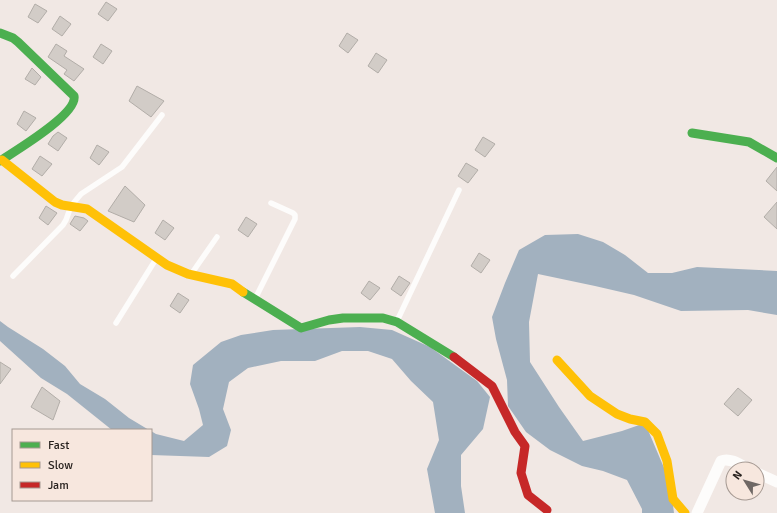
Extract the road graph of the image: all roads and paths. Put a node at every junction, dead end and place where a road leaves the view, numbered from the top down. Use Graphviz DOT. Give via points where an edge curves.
graph roads {
  1 [pos="0,33"];
  2 [pos="162,114"];
  3 [pos="692,133"];
  4 [pos="777,158"];
  5 [pos="1,160"];
  6 [pos="459,190"];
  7 [pos="271,203"];
  8 [pos="71,206"];
  9 [pos="217,237"];
  10 [pos="157,258"];
  11 [pos="190,275"];
  12 [pos="13,276"];
  13 [pos="254,300"];
  14 [pos="397,322"];
  15 [pos="116,323"];
  16 [pos="557,360"];
  17 [pos="730,461"];
  18 [pos="765,477"];
  19 [pos="777,482"];
  20 [pos="547,510"];
  21 [pos="686,513"];
  22 [pos="697,513"];
  1 -- 5 [label="street" via="18,42 74,96 75,100 73,108 38,137"];
  2 -- 8 [label="lane" via="122,167 83,192"];
  3 -- 4 [label="street" via="749,142"];
  5 -- 8 [label="street" via="55,202"];
  6 -- 14 [label="lane"];
  7 -- 13 [label="lane" via="293,213 295,219"];
  8 -- 10 [label="street" via="87,209"];
  8 -- 12 [label="lane" via="63,225"];
  9 -- 11 [label="lane"];
  10 -- 11 [label="street"];
  10 -- 15 [label="lane"];
  11 -- 13 [label="street" via="232,284"];
  13 -- 14 [label="street" via="302,329 343,318 383,318"];
  14 -- 20 [label="street" via="450,354 491,384 515,432 525,446 521,473 528,495"];
  16 -- 21 [label="street" via="590,396 617,414 645,422 657,434 667,461 673,498"];
  17 -- 22 [label="street" via="721,461"];
  18 -- 19 [label="street"];
}
